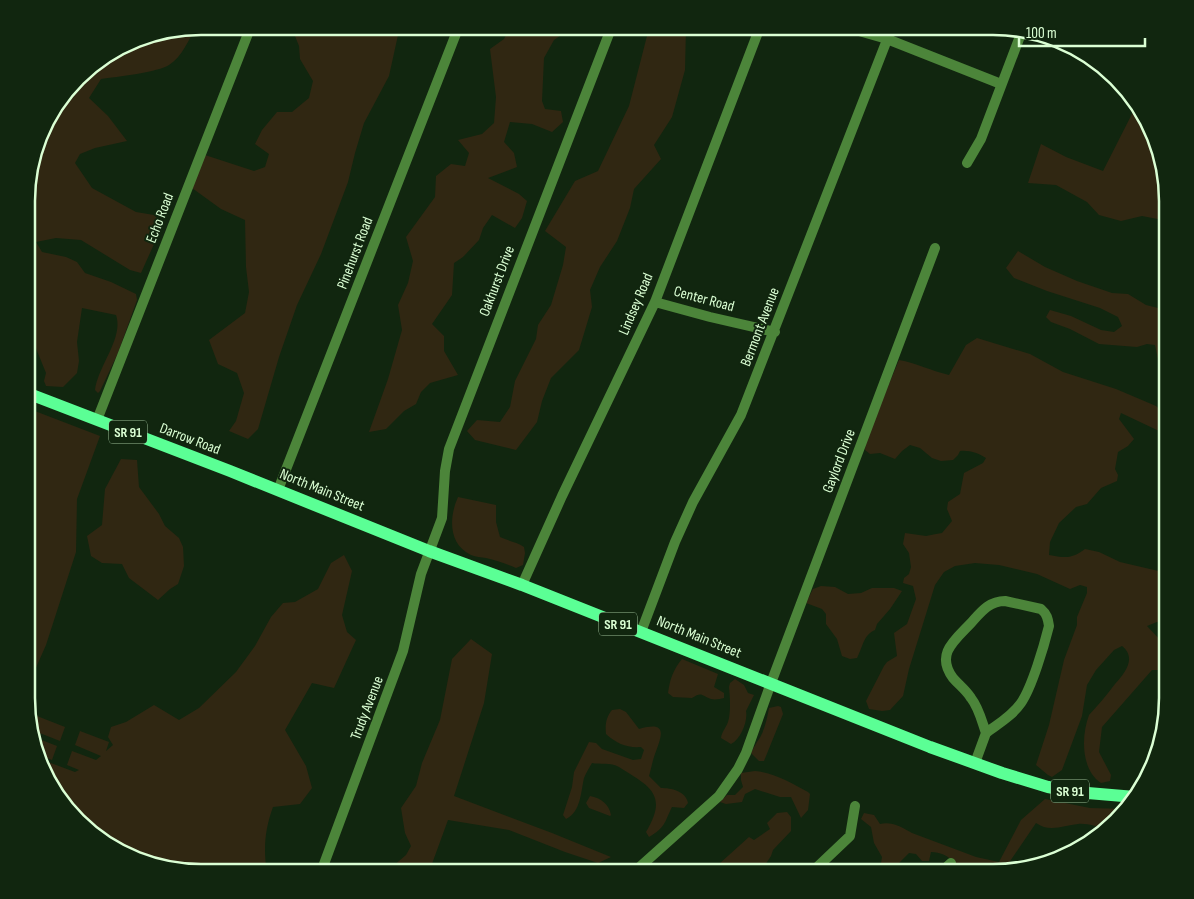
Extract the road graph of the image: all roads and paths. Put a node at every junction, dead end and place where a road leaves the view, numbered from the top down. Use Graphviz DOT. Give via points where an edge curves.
graph roads {
  1 [pos="247,35"];
  2 [pos="455,35"];
  3 [pos="609,35"];
  4 [pos="757,35"];
  5 [pos="875,35"];
  6 [pos="889,35"];
  7 [pos="1020,37"];
  8 [pos="888,39"];
  9 [pos="1001,84"];
  10 [pos="967,163"];
  11 [pos="935,248"];
  12 [pos="655,302"];
  13 [pos="775,332"];
  14 [pos="35,396"];
  15 [pos="98,420"];
  16 [pos="230,471"];
  17 [pos="278,490"];
  18 [pos="429,551"];
  19 [pos="522,585"];
  20 [pos="641,632"];
  21 [pos="771,683"];
  22 [pos="986,734"];
  23 [pos="975,763"];
  24 [pos="1126,796"];
  25 [pos="855,806"];
  26 [pos="324,864"];
  27 [pos="643,864"];
  28 [pos="820,864"];
  1 -- 15 [label="street, Echo Road"];
  2 -- 17 [label="street, Pinehurst Road"];
  3 -- 18 [label="street, Oakhurst Drive" via="449,449 442,518"];
  4 -- 12 [label="street, Lindsey Road"];
  5 -- 8 [label="street"];
  6 -- 8 [label="street, Bermont Avenue"];
  7 -- 9 [label="street"];
  8 -- 9 [label="street"];
  8 -- 13 [label="street, Bermont Avenue"];
  9 -- 10 [label="street" via="981,139"];
  11 -- 21 [label="street, Gaylord Drive"];
  12 -- 13 [label="street, Center Road"];
  12 -- 19 [label="street, Lindsey Road"];
  13 -- 20 [label="street, Bermont Avenue" via="741,415 675,542"];
  14 -- 15 [label="main road, Darrow Road / SR 91"];
  15 -- 16 [label="main road, Darrow Road / SR 91"];
  16 -- 17 [label="main road, North Main Street / SR 91"];
  17 -- 18 [label="main road, North Main Street / SR 91"];
  18 -- 19 [label="main road, North Main Street / SR 91"];
  18 -- 26 [label="street, Trudy Avenue" via="418,582 398,668"];
  19 -- 20 [label="main road, North Main Street / SR 91"];
  20 -- 21 [label="main road, North Main Street / SR 91"];
  21 -- 23 [label="main road, North Main Street / SR 91"];
  21 -- 27 [label="street, Gaylord Drive" via="746,753 719,796"];
  22 -- 22 [label="street" via="974,702 946,666 948,649 994,602 1005,601 1041,609 1049,626 1028,689 1020,704"];
  22 -- 23 [label="street"];
  23 -- 24 [label="main road, North Main Street / SR 91" via="1048,786"];
  25 -- 28 [label="street" via="850,836"];
}
